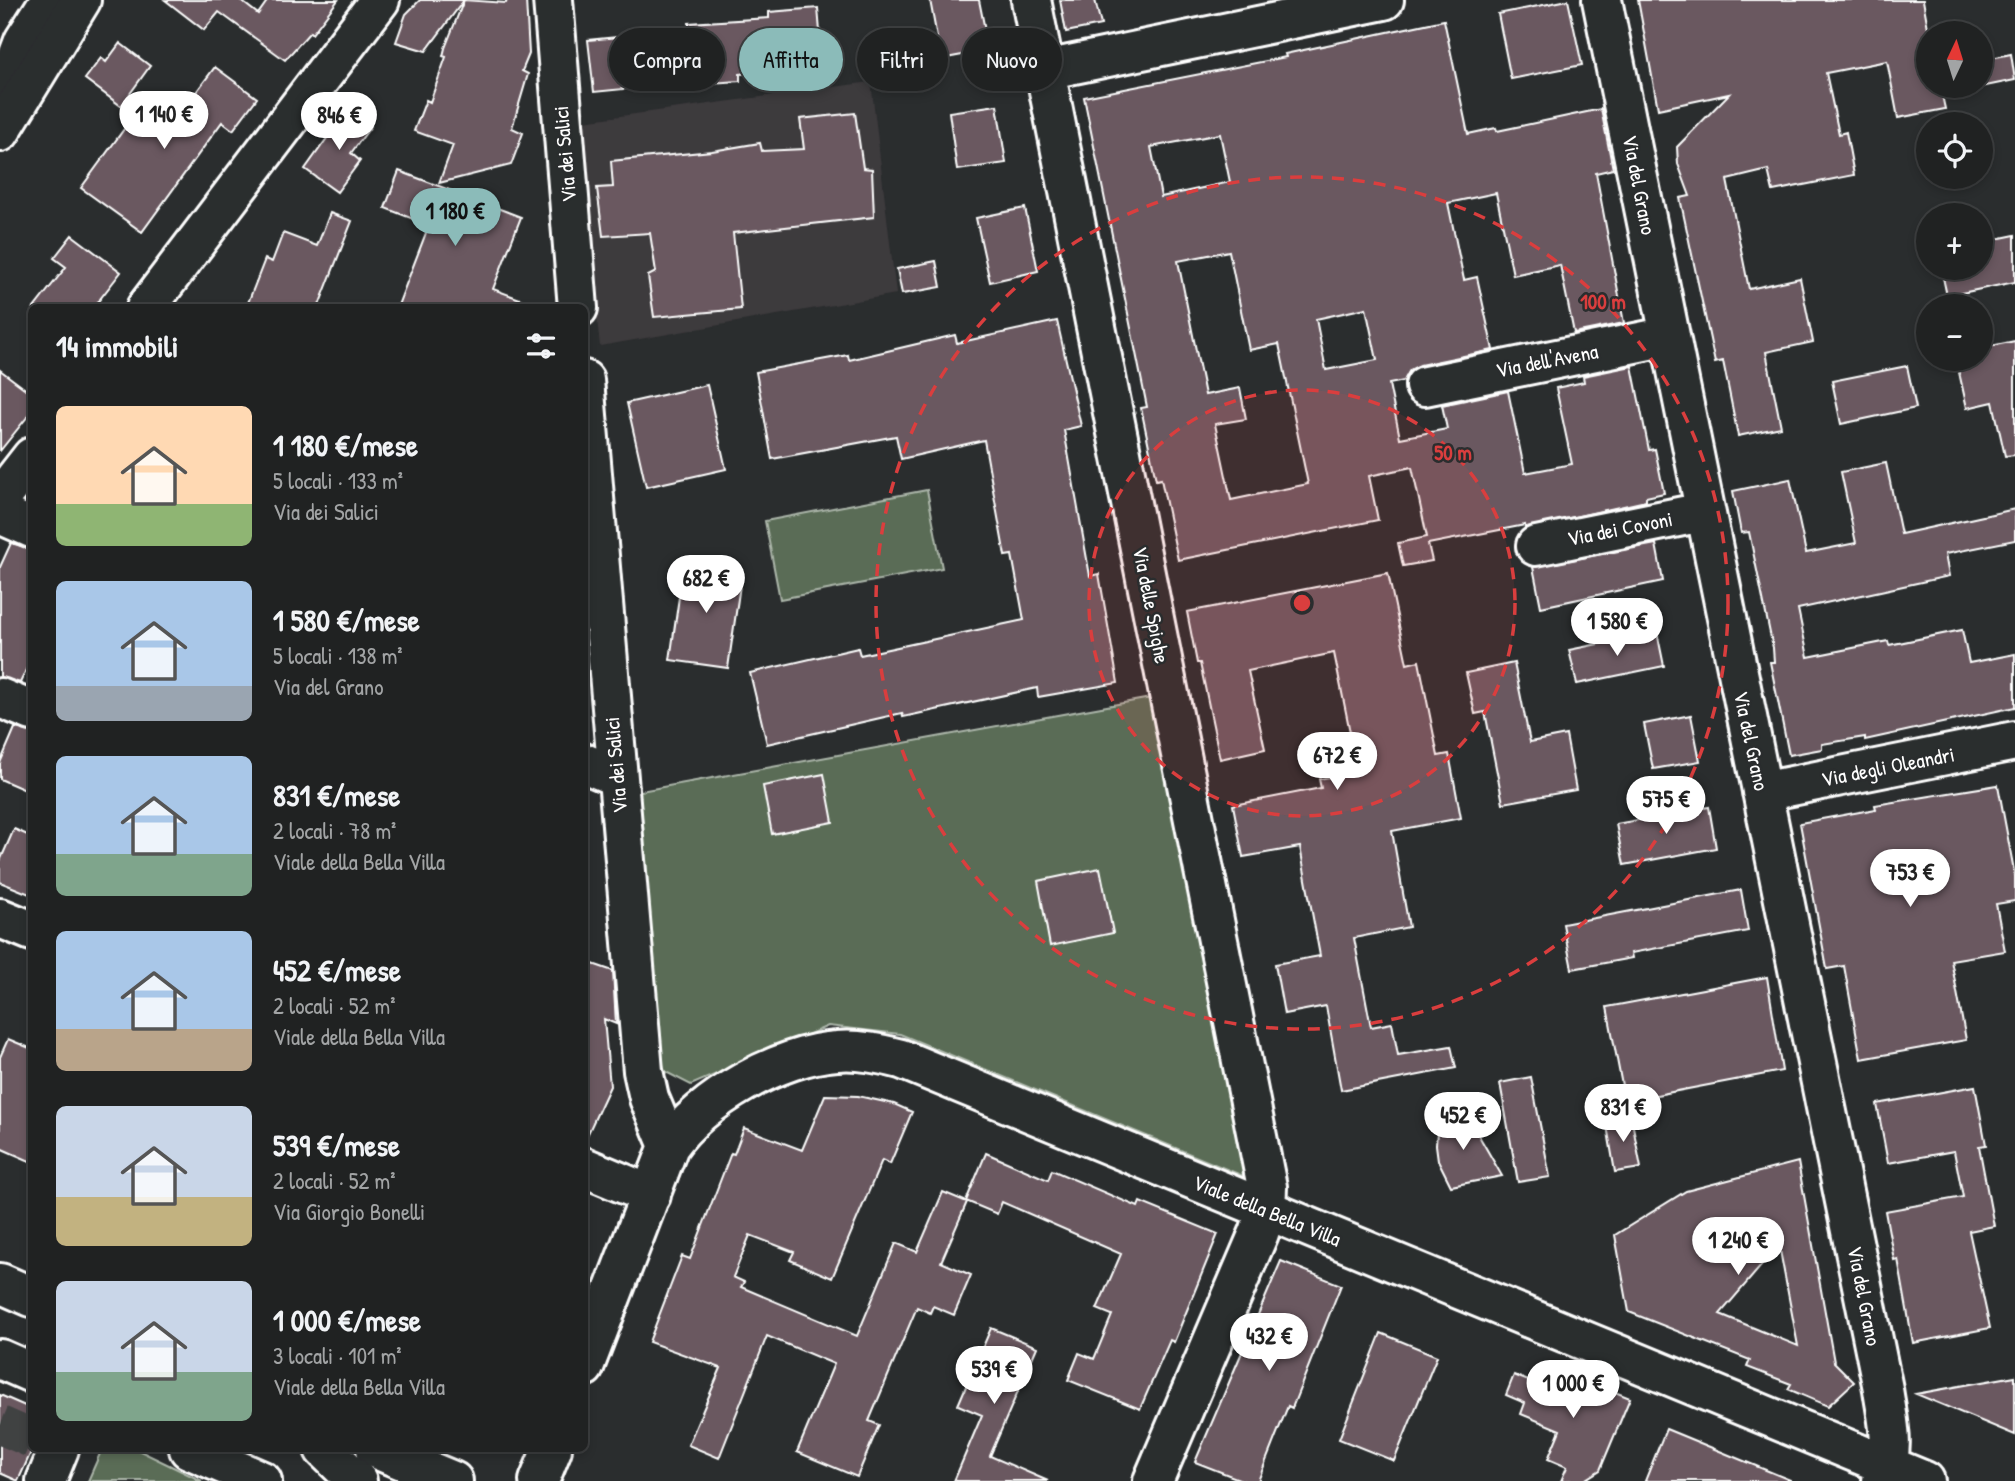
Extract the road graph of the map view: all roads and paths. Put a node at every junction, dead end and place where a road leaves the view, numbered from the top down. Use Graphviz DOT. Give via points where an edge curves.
graph roads {
  1 [pos="50,0"];
  2 [pos="81,0"];
  3 [pos="380,0"];
  4 [pos="554,0"];
  5 [pos="1031,0"];
  6 [pos="1384,0"];
  7 [pos="1602,0"];
  8 [pos="1037,28"];
  9 [pos="1062,66"];
  10 [pos="1049,91"];
  11 [pos="0,95"];
  12 [pos="0,132"];
  13 [pos="149,304"];
  14 [pos="578,304"];
  15 [pos="1669,336"];
  16 [pos="1425,386"];
  17 [pos="28,462"];
  18 [pos="588,462"];
  19 [pos="0,498"];
  20 [pos="1703,512"];
  21 [pos="0,514"];
  22 [pos="28,526"];
  23 [pos="1536,545"];
  24 [pos="593,564"];
  25 [pos="0,698"];
  26 [pos="28,709"];
  27 [pos="2015,741"];
  28 [pos="601,770"];
  29 [pos="1762,792"];
  30 [pos="0,918"];
  31 [pos="28,929"];
  32 [pos="669,1146"];
  33 [pos="588,1169"];
  34 [pos="651,1195"];
  35 [pos="1266,1211"];
  36 [pos="0,1283"];
  37 [pos="28,1295"];
  38 [pos="588,1357"];
  39 [pos="0,1359"];
  40 [pos="28,1371"];
  41 [pos="58,1452"];
  42 [pos="195,1452"];
  43 [pos="327,1452"];
  44 [pos="383,1452"];
  45 [pos="551,1452"];
  46 [pos="1885,1474"];
  47 [pos="46,1481"];
  48 [pos="262,1481"];
  49 [pos="357,1481"];
  50 [pos="453,1481"];
  51 [pos="539,1481"];
  52 [pos="1153,1481"];
  53 [pos="1924,1481"];
  1 -- 11 [label="street" via="24,41"];
  2 -- 12 [label="street"];
  3 -- 13 [label="street"];
  4 -- 14 [label="street, Via dei Salici"];
  5 -- 8 [label="street, Via delle Spighe"];
  6 -- 9 [label="street"];
  7 -- 15 [label="street, Via del Grano"];
  10 -- 35 [label="street, Via delle Spighe" via="1267,1187"];
  15 -- 16 [label="street, Via dell'Avena"];
  15 -- 20 [label="street, Via del Grano"];
  17 -- 19 [label="street"];
  18 -- 24 [label="street, Via dei Salici"];
  20 -- 23 [label="street, Via dei Covoni"];
  20 -- 29 [label="street, Via del Grano"];
  21 -- 22 [label="street"];
  24 -- 28 [label="street, Via dei Salici"];
  25 -- 26 [label="street"];
  27 -- 29 [label="street, Via degli Oleandri"];
  28 -- 32 [label="street, Via dei Salici" via="643,1071"];
  29 -- 46 [label="street, Via del Grano" via="1883,1389 1891,1447"];
  30 -- 31 [label="street"];
  32 -- 34 [label="street, Viale della Bella Villa"];
  32 -- 35 [label="street, Viale della Bella Villa" via="701,1110 774,1068 804,1055 858,1051 901,1059"];
  33 -- 34 [label="street"];
  34 -- 38 [label="street"];
  35 -- 46 [label="street, Viale della Bella Villa"];
  35 -- 52 [label="street"];
  36 -- 37 [label="street"];
  39 -- 40 [label="street"];
  41 -- 47 [label="street"];
  42 -- 48 [label="street"];
  43 -- 49 [label="street"];
  44 -- 50 [label="street"];
  45 -- 51 [label="street"];
  46 -- 53 [label="street, Viale della Bella Villa"];
}
